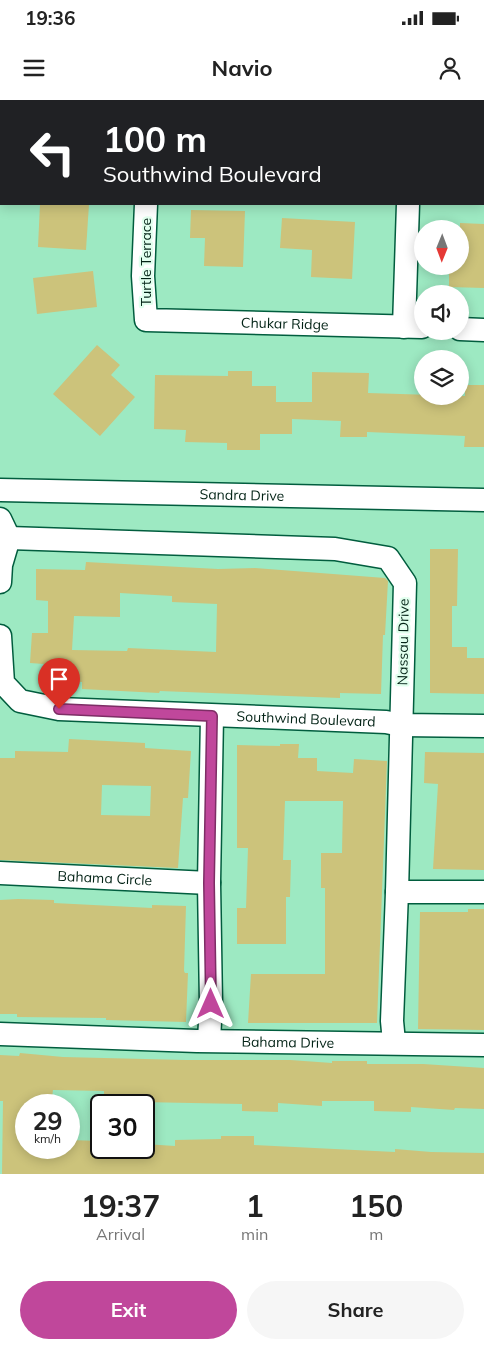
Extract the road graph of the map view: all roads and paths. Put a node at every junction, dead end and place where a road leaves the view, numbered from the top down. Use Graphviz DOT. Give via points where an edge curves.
graph roads {
  1 [pos="146,205"];
  2 [pos="408,205"];
  3 [pos="146,320"];
  4 [pos="413,327"];
  5 [pos="469,329"];
  6 [pos="484,330"];
  7 [pos="0,490"];
  8 [pos="484,500"];
  9 [pos="4,528"];
  10 [pos="0,582"];
  11 [pos="0,636"];
  12 [pos="212,716"];
  13 [pos="401,725"];
  14 [pos="484,726"];
  15 [pos="0,873"];
  16 [pos="209,883"];
  17 [pos="397,892"];
  18 [pos="484,892"];
  19 [pos="0,1034"];
  20 [pos="209,1040"];
  21 [pos="394,1042"];
  22 [pos="484,1045"];
  1 -- 3 [label="street, Turtle Terrace"];
  2 -- 4 [label="street"];
  3 -- 4 [label="street, Chukar Ridge"];
  5 -- 6 [label="street"];
  7 -- 8 [label="street, Sandra Drive"];
  9 -- 10 [label="street"];
  9 -- 13 [label="street, Nassau Drive" via="335,549 388,558 405,583"];
  11 -- 12 [label="street, Southwind Boulevard" via="3,683 20,700 59,709"];
  12 -- 13 [label="street, Southwind Boulevard"];
  12 -- 16 [label="street"];
  13 -- 14 [label="street, Southwind Boulevard"];
  13 -- 17 [label="street, Nassau Drive"];
  15 -- 16 [label="street, Bahama Circle"];
  16 -- 20 [label="street"];
  17 -- 18 [label="street"];
  17 -- 21 [label="street, Nassau Drive"];
  19 -- 20 [label="street, Bahama Drive"];
  20 -- 21 [label="street, Bahama Drive"];
  21 -- 22 [label="street, Bahama Drive"];
}
